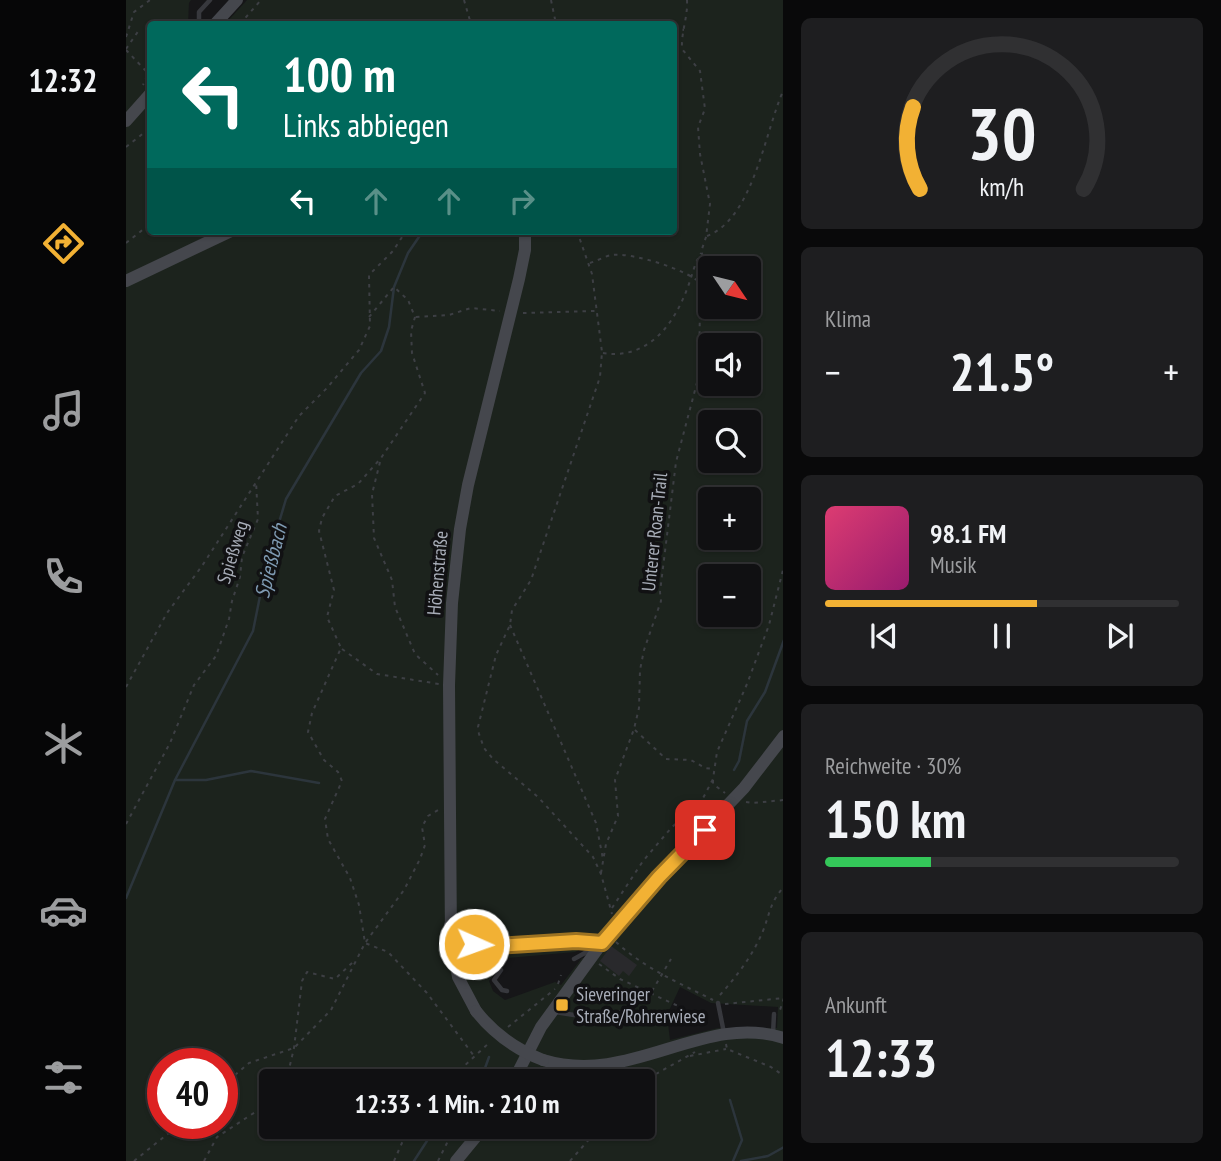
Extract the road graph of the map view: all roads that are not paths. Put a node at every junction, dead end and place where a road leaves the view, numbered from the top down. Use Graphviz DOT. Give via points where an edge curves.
graph roads {
  1 [pos="210,0"];
  2 [pos="237,0"];
  3 [pos="199,21"];
  4 [pos="218,21"];
  5 [pos="146,90"];
  6 [pos="126,121"];
  7 [pos="223,235"];
  8 [pos="525,235"];
  9 [pos="126,281"];
  10 [pos="783,736"];
  11 [pos="450,925"];
  12 [pos="602,943"];
  13 [pos="481,947"];
  14 [pos="574,959"];
  15 [pos="501,970"];
  16 [pos="458,977"];
  17 [pos="507,991"];
  18 [pos="718,1003"];
  19 [pos="551,1012"];
  20 [pos="774,1014"];
  21 [pos="667,1015"];
  22 [pos="725,1034"];
  23 [pos="778,1037"];
  24 [pos="519,1069"];
  25 [pos="474,1139"];
  26 [pos="456,1161"];
  1 -- 3 [label="lane" via="199,12"];
  2 -- 4 [label="street"];
  5 -- 6 [label="street"];
  7 -- 9 [label="street"];
  8 -- 11 [label="street, Höhenstraße" via="460,529 449,685"];
  10 -- 12 [label="street" via="735,799"];
  11 -- 13 [label="street"];
  11 -- 16 [label="street, Höhenstraße"];
  12 -- 13 [label="street"];
  12 -- 14 [label="lane"];
  12 -- 19 [label="street"];
  13 -- 16 [label="street" via="463,964"];
  15 -- 17 [label="lane" via="494,980"];
  16 -- 22 [label="street, Höhenstraße, bridge" via="476,1011 506,1042 543,1060 574,1067 611,1065"];
  18 -- 22 [label="lane"];
  19 -- 21 [label="lane"];
  19 -- 24 [label="street"];
  20 -- 23 [label="lane"];
  22 -- 23 [label="street"];
  25 -- 26 [label="street"];
}
